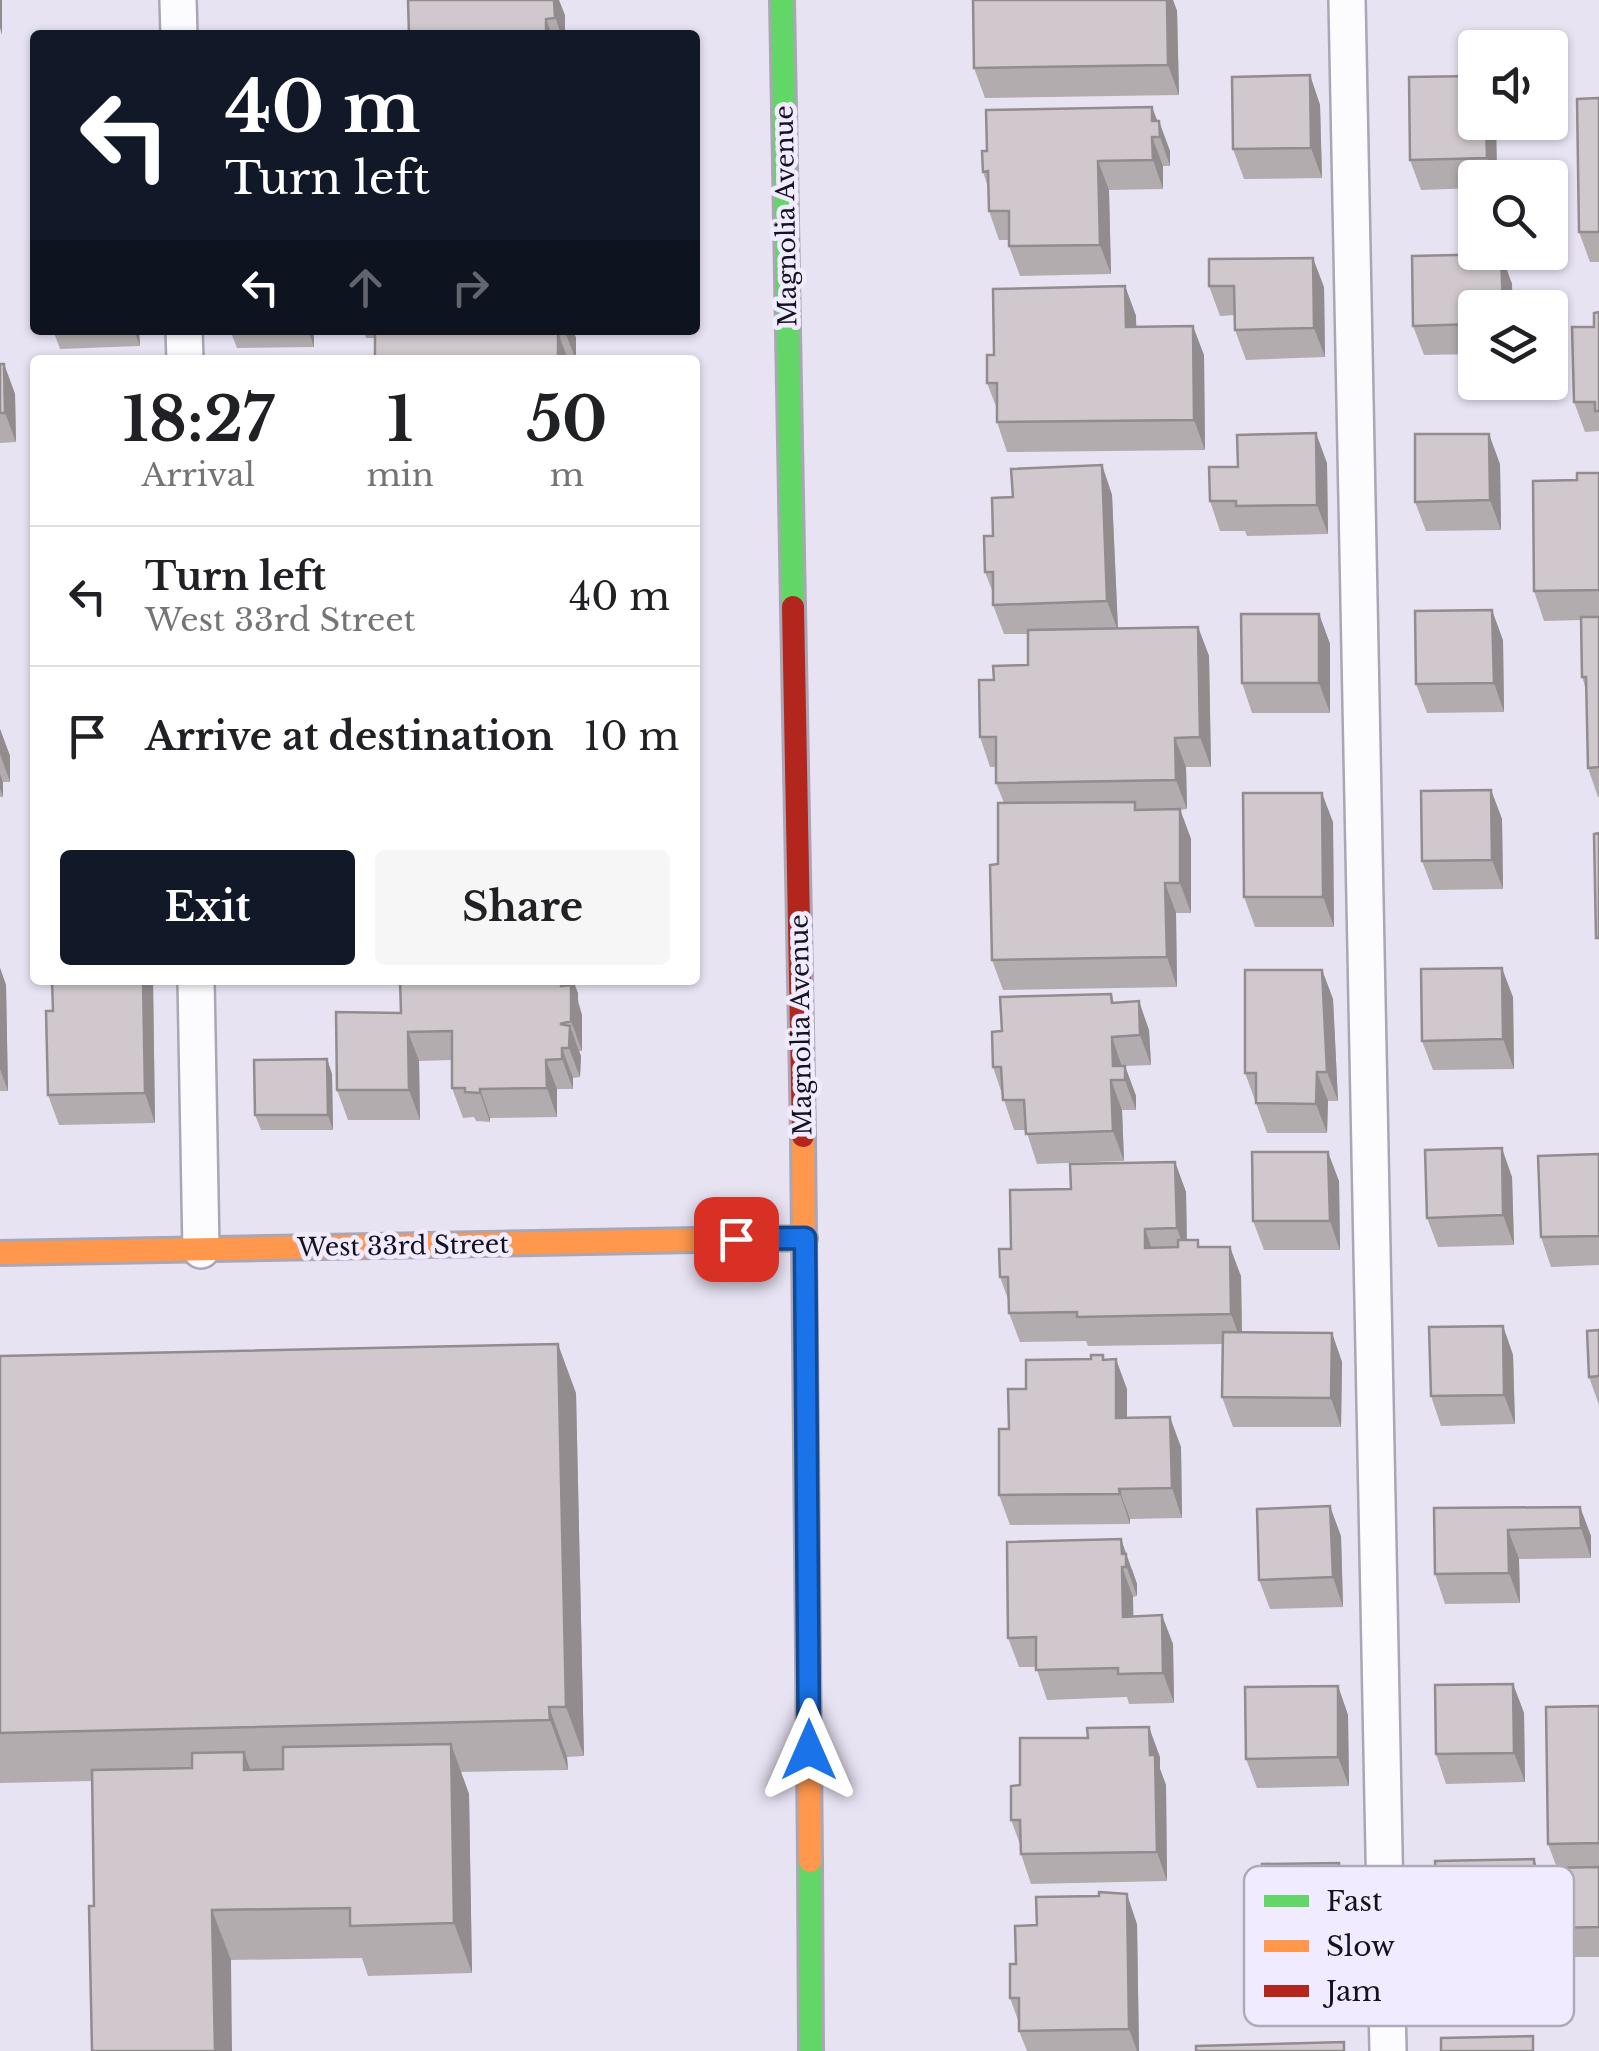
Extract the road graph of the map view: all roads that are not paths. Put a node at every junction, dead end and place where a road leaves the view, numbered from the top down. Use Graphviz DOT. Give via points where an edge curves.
graph roads {
  1 [pos="178,0"];
  2 [pos="782,0"];
  3 [pos="1348,0"];
  4 [pos="179,30"];
  5 [pos="196,985"];
  6 [pos="805,1238"];
  7 [pos="201,1250"];
  8 [pos="0,1253"];
  9 [pos="1384,1866"];
  10 [pos="1388,2026"];
  11 [pos="811,2051"];
  12 [pos="1388,2051"];
  1 -- 4 [label="lane"];
  2 -- 6 [label="street, Magnolia Avenue"];
  3 -- 9 [label="lane"];
  5 -- 7 [label="lane"];
  6 -- 7 [label="street, West 33rd Street"];
  6 -- 11 [label="street, Magnolia Avenue"];
  7 -- 8 [label="street, West 33rd Street"];
  10 -- 12 [label="lane"];
}
